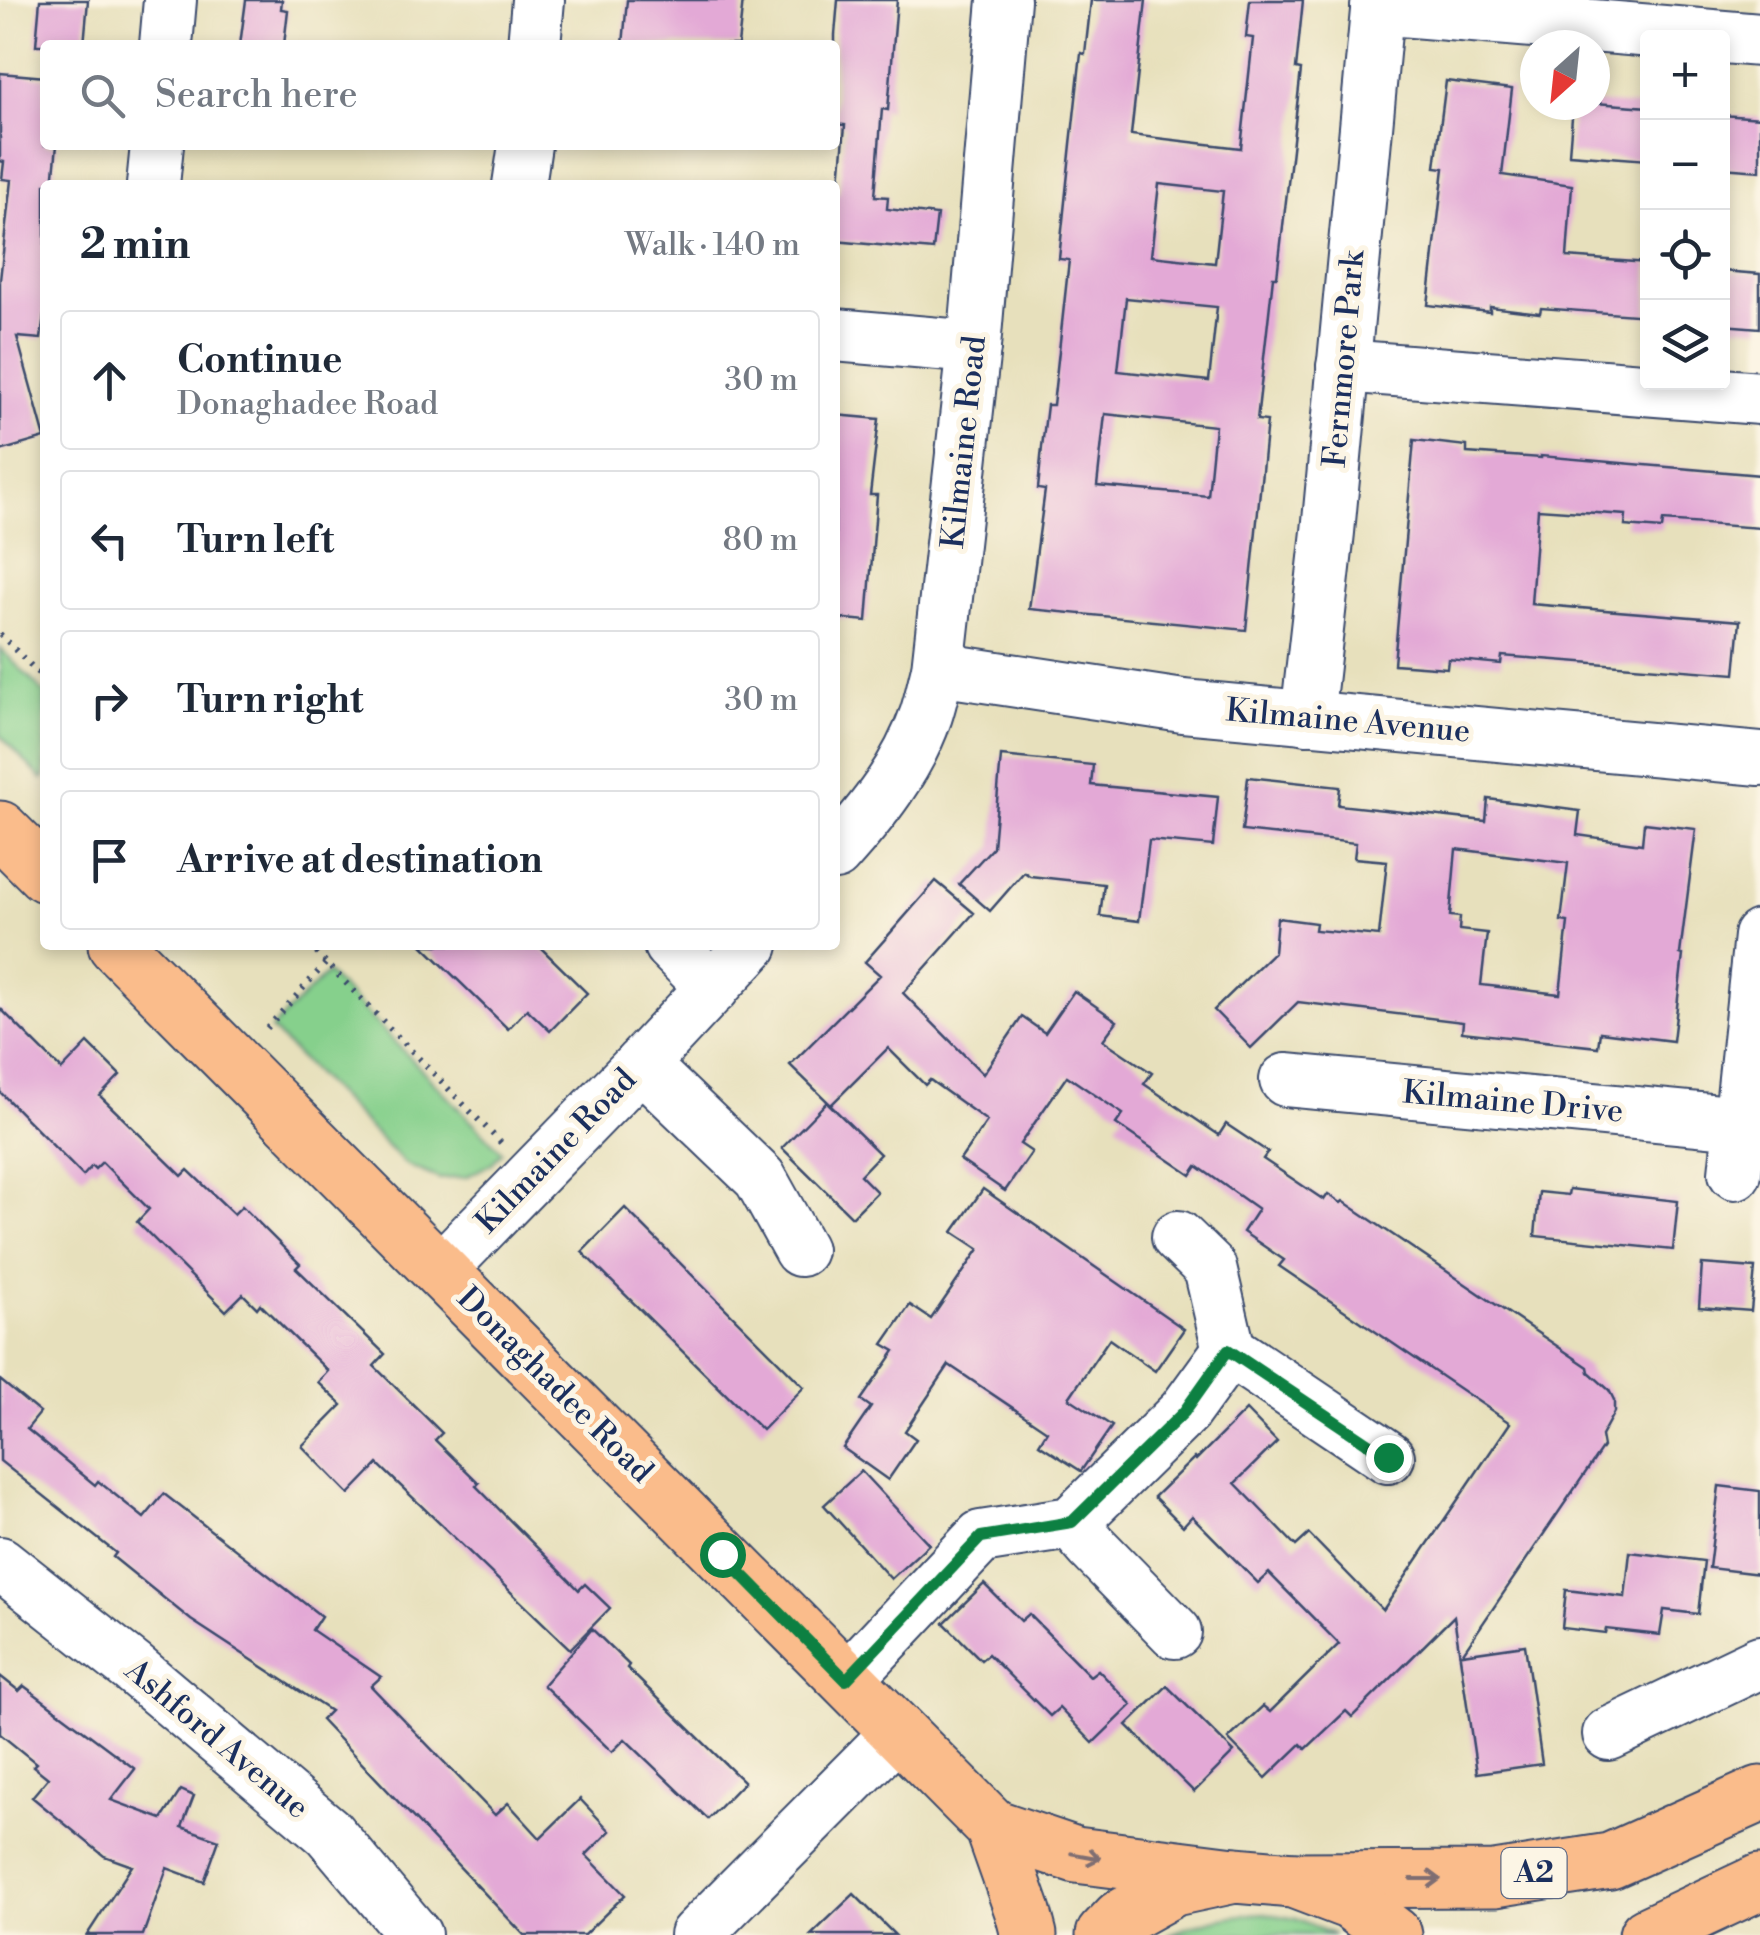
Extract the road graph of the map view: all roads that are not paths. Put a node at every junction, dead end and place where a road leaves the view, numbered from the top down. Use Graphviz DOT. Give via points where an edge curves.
graph roads {
  1 [pos="170,0"];
  2 [pos="538,0"];
  3 [pos="1004,0"];
  4 [pos="1377,4"];
  5 [pos="166,40"];
  6 [pos="534,40"];
  7 [pos="1760,40"];
  8 [pos="156,150"];
  9 [pos="523,150"];
  10 [pos="154,180"];
  11 [pos="520,180"];
  12 [pos="840,335"];
  13 [pos="974,347"];
  14 [pos="1344,366"];
  15 [pos="1760,398"];
  16 [pos="938,669"];
  17 [pos="1307,718"];
  18 [pos="1760,760"];
  19 [pos="0,829"];
  20 [pos="840,849"];
  21 [pos="40,869"];
  22 [pos="1760,936"];
  23 [pos="121,950"];
  24 [pos="675,950"];
  25 [pos="747,950"];
  26 [pos="713,988"];
  27 [pos="641,1064"];
  28 [pos="1286,1080"];
  29 [pos="1178,1237"];
  30 [pos="800,1250"];
  31 [pos="441,1269"];
  32 [pos="1228,1350"];
  33 [pos="1388,1457"];
  34 [pos="1072,1522"];
  35 [pos="0,1563"];
  36 [pos="1176,1632"];
  37 [pos="1760,1662"];
  38 [pos="846,1680"];
  39 [pos="899,1731"];
  40 [pos="1609,1734"];
  41 [pos="1760,1794"];
  42 [pos="993,1827"];
  43 [pos="1235,1875"];
  44 [pos="1294,1880"];
  45 [pos="1760,1882"];
  46 [pos="415,1935"];
  47 [pos="696,1935"];
  48 [pos="1029,1935"];
  49 [pos="1104,1935"];
  50 [pos="1394,1935"];
  51 [pos="1647,1935"];
  1 -- 5 [label="street"];
  2 -- 6 [label="street"];
  3 -- 13 [label="street, Kilmaine Road"];
  4 -- 7 [label="street"];
  4 -- 14 [label="street, Fernmore Park"];
  8 -- 10 [label="street"];
  9 -- 11 [label="street"];
  12 -- 13 [label="street"];
  13 -- 16 [label="street, Kilmaine Road"];
  14 -- 15 [label="street"];
  14 -- 17 [label="street, Fernmore Park"];
  16 -- 17 [label="street, Kilmaine Avenue"];
  16 -- 20 [label="street, Kilmaine Road" via="902,767"];
  17 -- 18 [label="street, Kilmaine Avenue"];
  19 -- 21 [label="main road"];
  22 -- 28 [label="street, Kilmaine Drive" via="1738,1148"];
  23 -- 31 [label="main road, Donaghadee Road"];
  24 -- 26 [label="street"];
  25 -- 26 [label="street, Kilmaine Road"];
  26 -- 27 [label="street, Kilmaine Road"];
  27 -- 30 [label="street" via="760,1178"];
  27 -- 31 [label="street, Kilmaine Road"];
  29 -- 32 [label="street" via="1210,1268"];
  31 -- 38 [label="main road, Donaghadee Road"];
  32 -- 33 [label="street"];
  32 -- 34 [label="street" via="1184,1412"];
  34 -- 36 [label="street"];
  34 -- 38 [label="street" via="981,1537"];
  35 -- 46 [label="street, Ashford Avenue" via="328,1832"];
  37 -- 40 [label="street"];
  38 -- 39 [label="main road, Donaghadee Road"];
  39 -- 42 [label="main road, Donaghadee Road"];
  39 -- 47 [label="street"];
  44 -- 41 [label="main road, A2, one-way" via="1495,1878 1610,1861"];
  42 -- 43 [label="main road, Donaghadee Road, one-way" via="1076,1856"];
  42 -- 48 [label="main road, Donaghadee Road"];
  43 -- 44 [label="main road, A2"];
  43 -- 49 [label="main road, A2" via="1174,1888 1120,1918"];
  44 -- 50 [label="main road, A2" via="1351,1902"];
  45 -- 51 [label="main road"];
}
